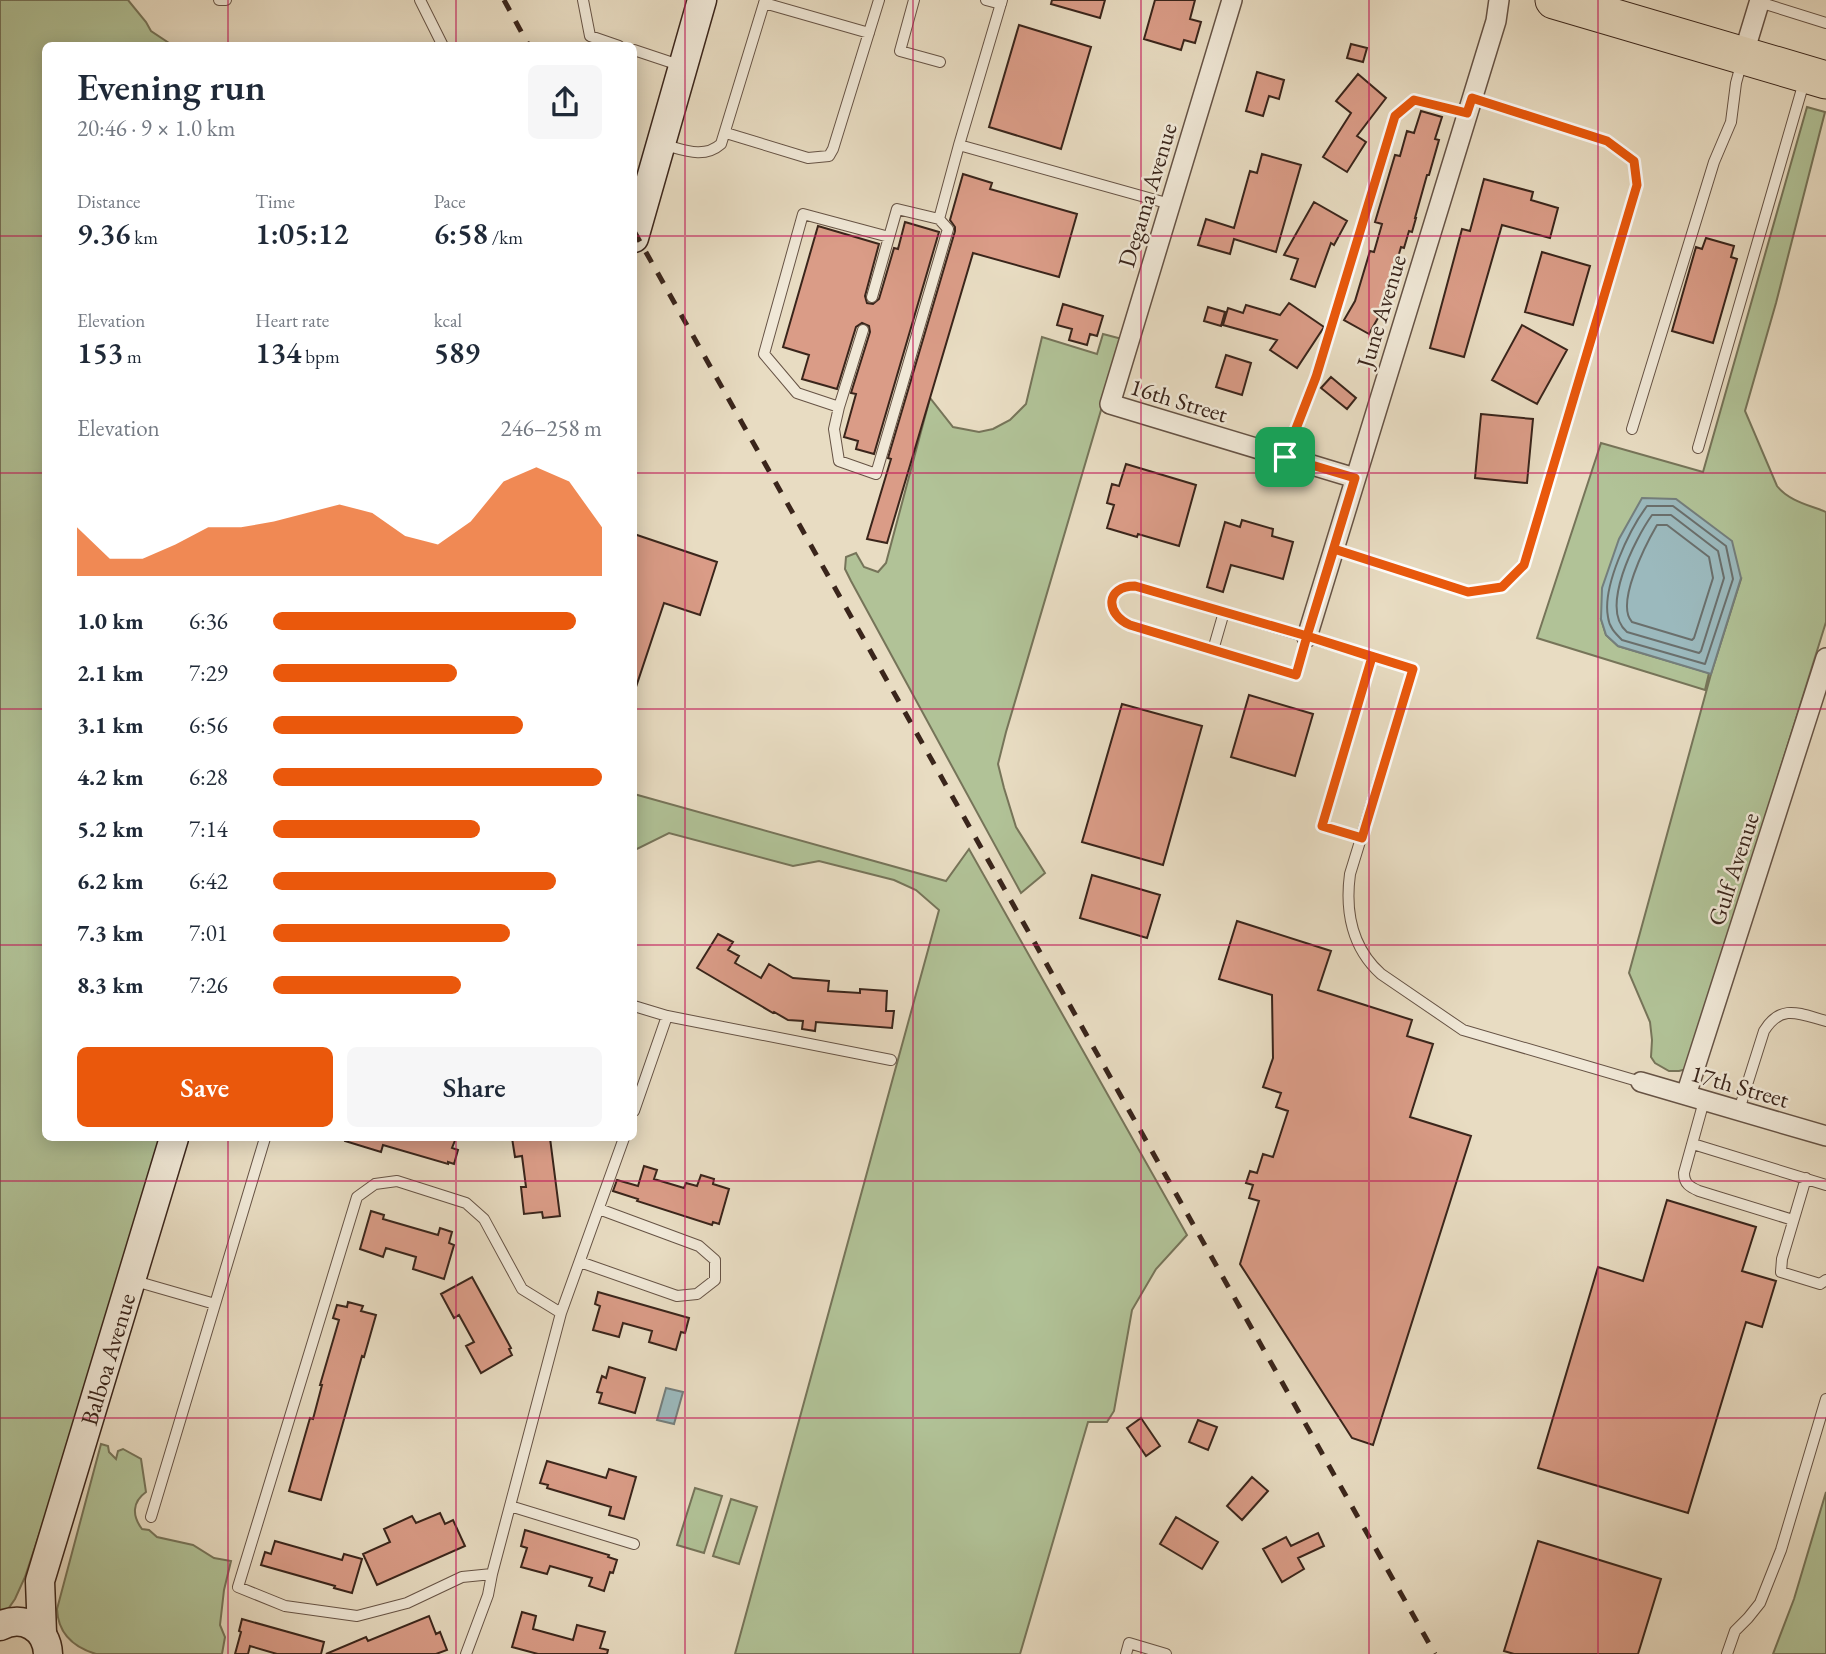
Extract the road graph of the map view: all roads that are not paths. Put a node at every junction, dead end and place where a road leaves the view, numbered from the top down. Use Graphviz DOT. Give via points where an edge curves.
graph roads {
  1 [pos="219,0"];
  2 [pos="226,0"];
  3 [pos="419,0"];
  4 [pos="583,0"];
  5 [pos="702,0"];
  6 [pos="879,0"];
  7 [pos="914,0"];
  8 [pos="986,0"];
  9 [pos="1232,0"];
  10 [pos="1499,0"];
  11 [pos="764,1"];
  12 [pos="1759,1"];
  13 [pos="1002,2"];
  14 [pos="1578,3"];
  15 [pos="1826,23"];
  16 [pos="869,33"];
  17 [pos="441,42"];
  18 [pos="607,42"];
  19 [pos="637,51"];
  20 [pos="1743,56"];
  21 [pos="940,62"];
  22 [pos="683,67"];
  23 [pos="1816,77"];
  24 [pos="1469,105"];
  25 [pos="726,134"];
  26 [pos="661,144"];
  27 [pos="959,145"];
  28 [pos="1170,204"];
  29 [pos="939,219"];
  30 [pos="637,228"];
  31 [pos="889,237"];
  32 [pos="872,297"];
  33 [pos="863,330"];
  34 [pos="1110,404"];
  35 [pos="839,407"];
  36 [pos="1632,429"];
  37 [pos="1698,448"];
  38 [pos="1285,457"];
  39 [pos="1355,478"];
  40 [pos="1334,549"];
  41 [pos="1224,612"];
  42 [pos="1307,636"];
  43 [pos="1213,650"];
  44 [pos="1372,657"];
  45 [pos="1826,658"];
  46 [pos="1362,838"];
  47 [pos="637,1007"];
  48 [pos="667,1016"];
  49 [pos="1826,1021"];
  50 [pos="891,1060"];
  51 [pos="1641,1082"];
  52 [pos="1695,1098"];
  53 [pos="637,1102"];
  54 [pos="1739,1110"];
  55 [pos="1826,1136"];
  56 [pos="173,1141"];
  57 [pos="264,1141"];
  58 [pos="623,1141"];
  59 [pos="1693,1144"];
  60 [pos="1806,1178"];
  61 [pos="1826,1185"];
  62 [pos="599,1209"];
  63 [pos="1793,1220"];
  64 [pos="580,1262"];
  65 [pos="131,1279"];
  66 [pos="1826,1280"];
  67 [pos="215,1304"];
  68 [pos="561,1313"];
  69 [pos="1826,1399"];
  70 [pos="510,1506"];
  71 [pos="152,1517"];
  72 [pos="634,1544"];
  73 [pos="492,1574"];
  74 [pos="40,1581"];
  75 [pos="4,1624"];
  76 [pos="50,1647"];
  77 [pos="466,1654"];
  78 [pos="1126,1654"];
  79 [pos="1166,1654"];
  80 [pos="1727,1654"];
  1 -- 2 [label="lane"];
  3 -- 17 [label="lane"];
  4 -- 18 [label="lane" via="590,36"];
  5 -- 22 [label="street"];
  6 -- 16 [label="lane"];
  7 -- 21 [label="lane" via="900,51"];
  8 -- 13 [label="lane"];
  9 -- 28 [label="street, Degama Avenue"];
  10 -- 24 [label="street, June Avenue"];
  11 -- 16 [label="lane"];
  11 -- 25 [label="lane"];
  12 -- 15 [label="lane"];
  12 -- 20 [label="street"];
  13 -- 27 [label="lane"];
  14 -- 20 [label="highway"];
  16 -- 25 [label="lane" via="829,156 808,158"];
  19 -- 22 [label="lane"];
  20 -- 23 [label="highway"];
  20 -- 36 [label="lane" via="1731,122 1714,162"];
  22 -- 26 [label="street"];
  23 -- 37 [label="lane" via="1788,139"];
  24 -- 38 [label="lane" via="1414,100 1395,116 1316,377"];
  24 -- 39 [label="street, June Avenue"];
  24 -- 40 [label="lane" via="1607,141 1634,161 1637,185 1524,565 1502,587 1468,592"];
  25 -- 26 [label="lane" via="716,149 698,154"];
  26 -- 30 [label="street"];
  27 -- 28 [label="lane"];
  27 -- 29 [label="lane"];
  28 -- 34 [label="street, Degama Avenue"];
  29 -- 31 [label="lane" via="897,209"];
  29 -- 35 [label="lane" via="948,229 876,474 839,461 834,429"];
  31 -- 32 [label="lane"];
  31 -- 35 [label="lane" via="803,214 764,354 797,393"];
  33 -- 35 [label="lane"];
  34 -- 38 [label="street, 16th Street"];
  38 -- 39 [label="street, 16th Street"];
  39 -- 40 [label="street, June Avenue"];
  40 -- 42 [label="street, June Avenue"];
  41 -- 42 [label="lane"];
  41 -- 43 [label="lane"];
  41 -- 43 [label="lane" via="1135,586 1121,588 1113,598 1115,614 1122,622"];
  42 -- 43 [label="lane" via="1296,675"];
  42 -- 44 [label="lane"];
  44 -- 46 [label="lane" via="1322,826"];
  44 -- 46 [label="lane" via="1413,669"];
  45 -- 52 [label="street, Gulf Avenue"];
  46 -- 51 [label="lane" via="1350,874 1349,912 1359,946 1381,974 1463,1030"];
  47 -- 48 [label="lane"];
  48 -- 50 [label="lane"];
  48 -- 53 [label="lane"];
  49 -- 54 [label="lane" via="1796,1012 1770,1021"];
  51 -- 52 [label="street, 17th Street"];
  52 -- 54 [label="street, 17th Street"];
  52 -- 59 [label="lane"];
  54 -- 55 [label="street, 17th Street"];
  56 -- 65 [label="street, Balboa Avenue"];
  57 -- 67 [label="lane"];
  58 -- 62 [label="lane"];
  59 -- 60 [label="lane"];
  59 -- 63 [label="lane" via="1684,1173 1688,1186"];
  60 -- 61 [label="lane"];
  60 -- 63 [label="lane"];
  62 -- 64 [label="lane"];
  62 -- 64 [label="lane" via="699,1246 715,1259 715,1280 697,1294 677,1296"];
  63 -- 66 [label="lane" via="1781,1272 1813,1283"];
  64 -- 68 [label="lane"];
  65 -- 67 [label="lane"];
  65 -- 74 [label="street, Balboa Avenue"];
  67 -- 71 [label="lane"];
  68 -- 70 [label="lane"];
  68 -- 73 [label="lane" via="522,1289 484,1219 466,1203 397,1181 375,1184 357,1197 238,1587 285,1606 357,1616 407,1603 463,1577"];
  69 -- 80 [label="lane" via="1781,1550 1760,1603 1735,1631"];
  70 -- 72 [label="lane"];
  70 -- 73 [label="lane"];
  73 -- 77 [label="lane"];
  74 -- 75 [label="street, Balboa Avenue"];
  74 -- 76 [label="street, Balboa Avenue"];
  75 -- 76 [label="street" via="27,1623"];
  78 -- 79 [label="lane" via="1129,1643"];
}
